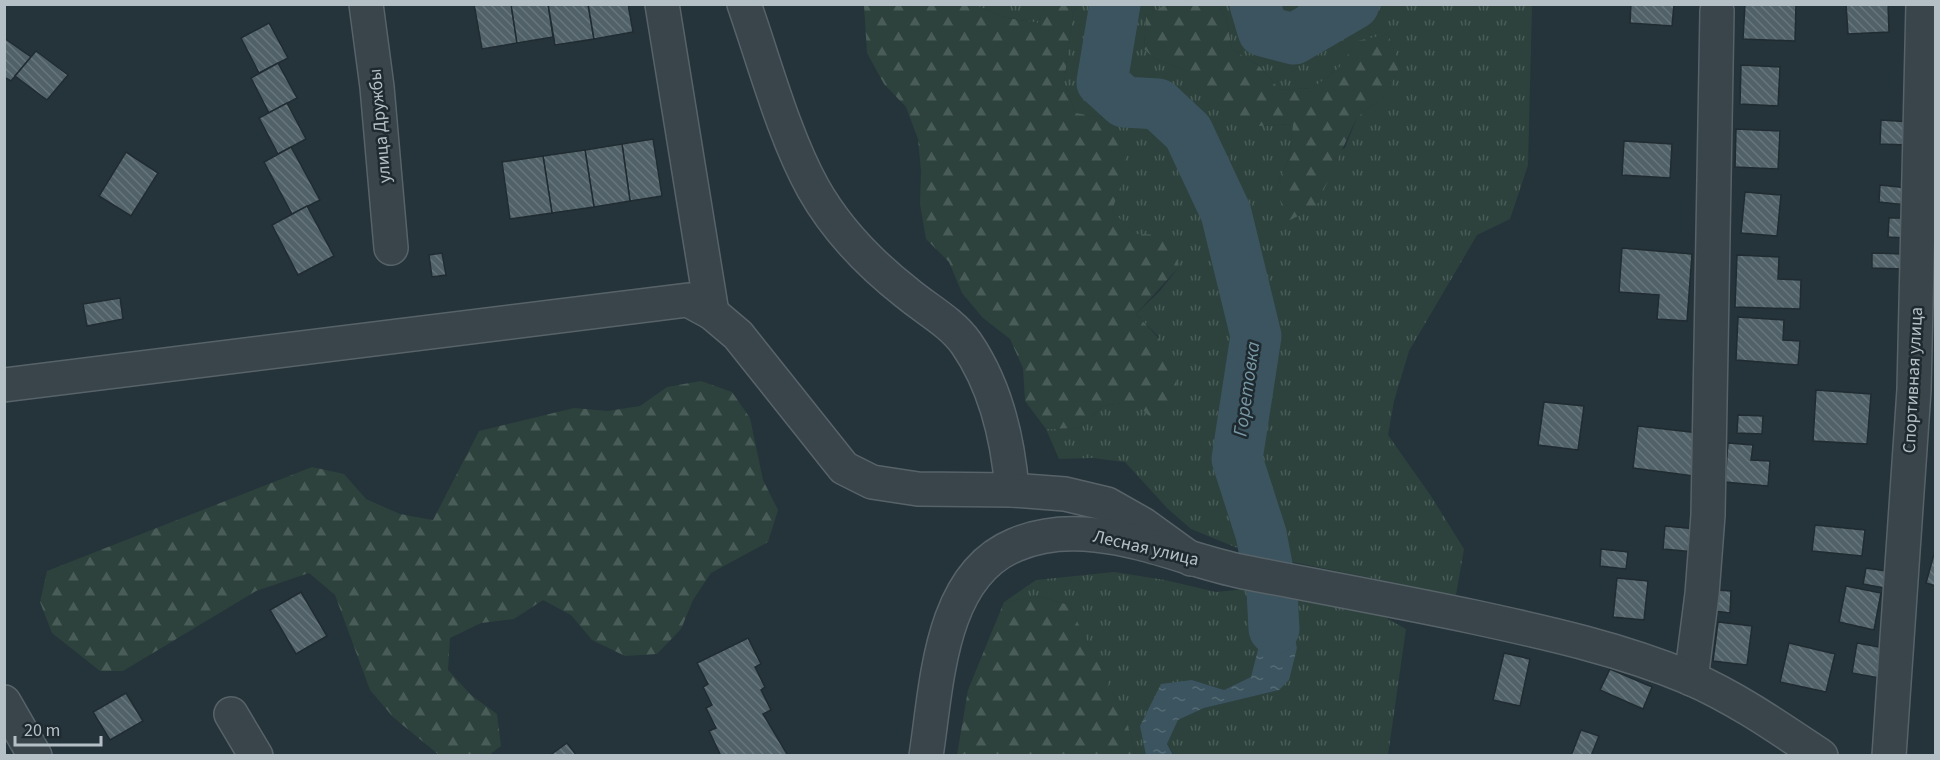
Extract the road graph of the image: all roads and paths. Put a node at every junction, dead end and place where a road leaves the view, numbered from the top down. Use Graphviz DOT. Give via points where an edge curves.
graph roads {
  1 [pos="366,4"];
  2 [pos="662,4"];
  3 [pos="744,4"];
  4 [pos="1923,4"];
  5 [pos="1717,11"];
  6 [pos="391,248"];
  7 [pos="712,313"];
  8 [pos="4,385"];
  9 [pos="1012,490"];
  10 [pos="1191,559"];
  11 [pos="1691,679"];
  12 [pos="4,702"];
  13 [pos="231,714"];
  14 [pos="34,756"];
  15 [pos="256,756"];
  16 [pos="926,756"];
  17 [pos="1821,756"];
  18 [pos="1889,756"];
  1 -- 6 [label="street, улица Дружбы"];
  2 -- 7 [label="street"];
  3 -- 9 [label="street" via="813,188 877,269 966,343 987,383 1003,429"];
  4 -- 18 [label="street, Спортивная улица" via="1914,390"];
  5 -- 11 [label="street" via="1708,515"];
  7 -- 8 [label="street" via="688,300 661,302"];
  7 -- 9 [label="street" via="738,336 844,468 872,482 918,489"];
  9 -- 10 [label="street" via="1065,494 1107,504"];
  10 -- 11 [label="street, Лесная улица" via="1541,631 1604,647"];
  10 -- 16 [label="street, Лесная улица" via="1100,535 1072,533 1014,545 988,562 968,582 954,610"];
  11 -- 17 [label="street, Лесная улица" via="1763,717"];
  12 -- 14 [label="street"];
  13 -- 15 [label="street"];
}
